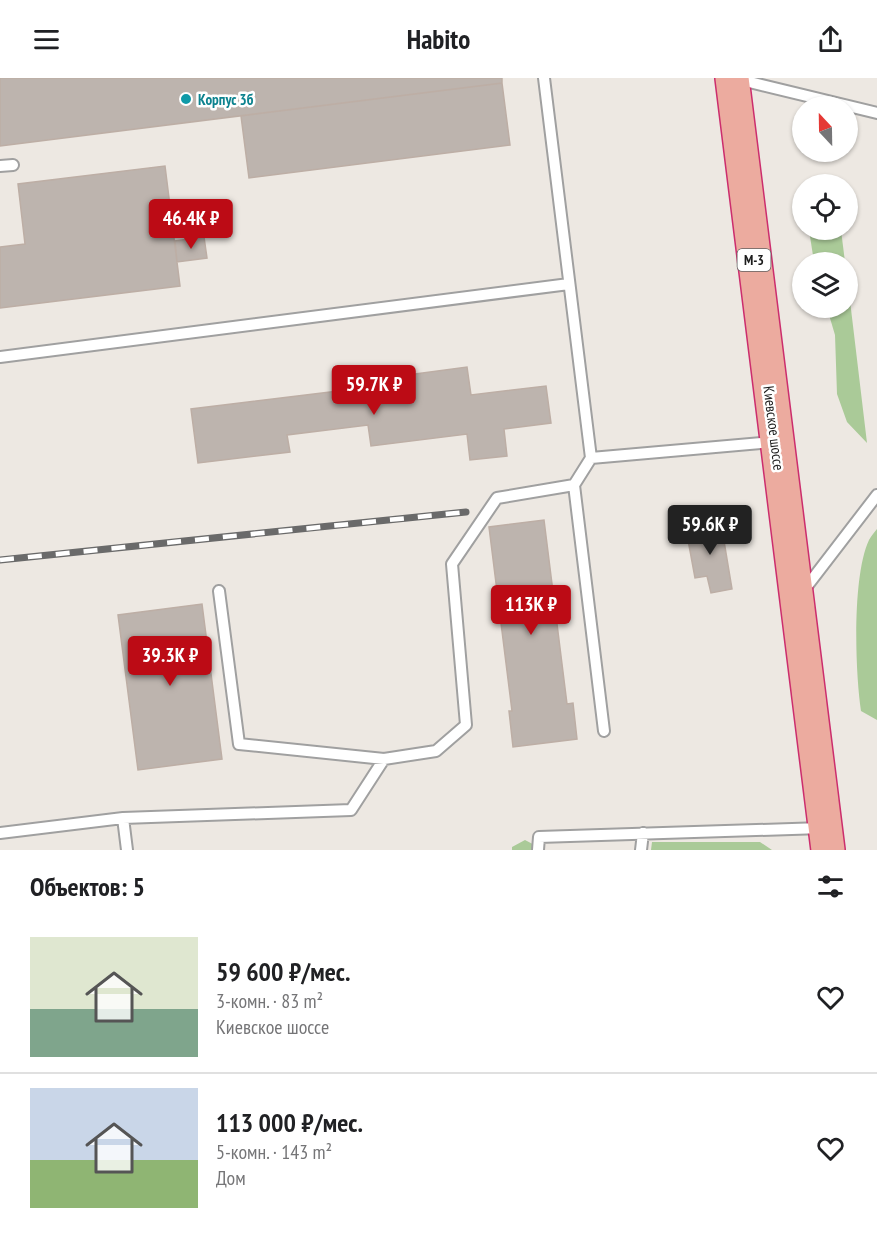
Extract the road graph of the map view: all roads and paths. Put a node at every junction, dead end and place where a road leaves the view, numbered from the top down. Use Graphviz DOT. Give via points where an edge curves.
graph roads {
  1 [pos="544,78"];
  2 [pos="732,78"];
  3 [pos="877,113"];
  4 [pos="13,165"];
  5 [pos="0,166"];
  6 [pos="570,284"];
  7 [pos="0,357"];
  8 [pos="776,441"];
  9 [pos="591,458"];
  10 [pos="574,485"];
  11 [pos="877,495"];
  12 [pos="219,591"];
  13 [pos="796,600"];
  14 [pos="604,730"];
  15 [pos="384,759"];
  16 [pos="123,818"];
  17 [pos="0,833"];
  18 [pos="643,833"];
  19 [pos="826,839"];
  20 [pos="128,850"];
  21 [pos="538,850"];
  22 [pos="641,850"];
  1 -- 6 [label="lane"];
  2 -- 3 [label="lane"];
  2 -- 8 [label="highway, Киевское шоссе / М-3"];
  4 -- 5 [label="lane"];
  6 -- 7 [label="lane"];
  6 -- 9 [label="lane"];
  8 -- 9 [label="lane"];
  8 -- 13 [label="highway, Киевское шоссе / М-3"];
  9 -- 10 [label="lane"];
  10 -- 14 [label="lane"];
  10 -- 15 [label="lane" via="497,498 452,564 466,725 436,751"];
  11 -- 13 [label="lane"];
  12 -- 15 [label="lane" via="239,744"];
  13 -- 19 [label="highway, Киевское шоссе / М-3"];
  15 -- 16 [label="lane" via="351,810"];
  16 -- 17 [label="lane"];
  16 -- 20 [label="lane"];
  18 -- 19 [label="lane"];
  18 -- 21 [label="lane" via="539,837"];
  18 -- 22 [label="lane"];
}
